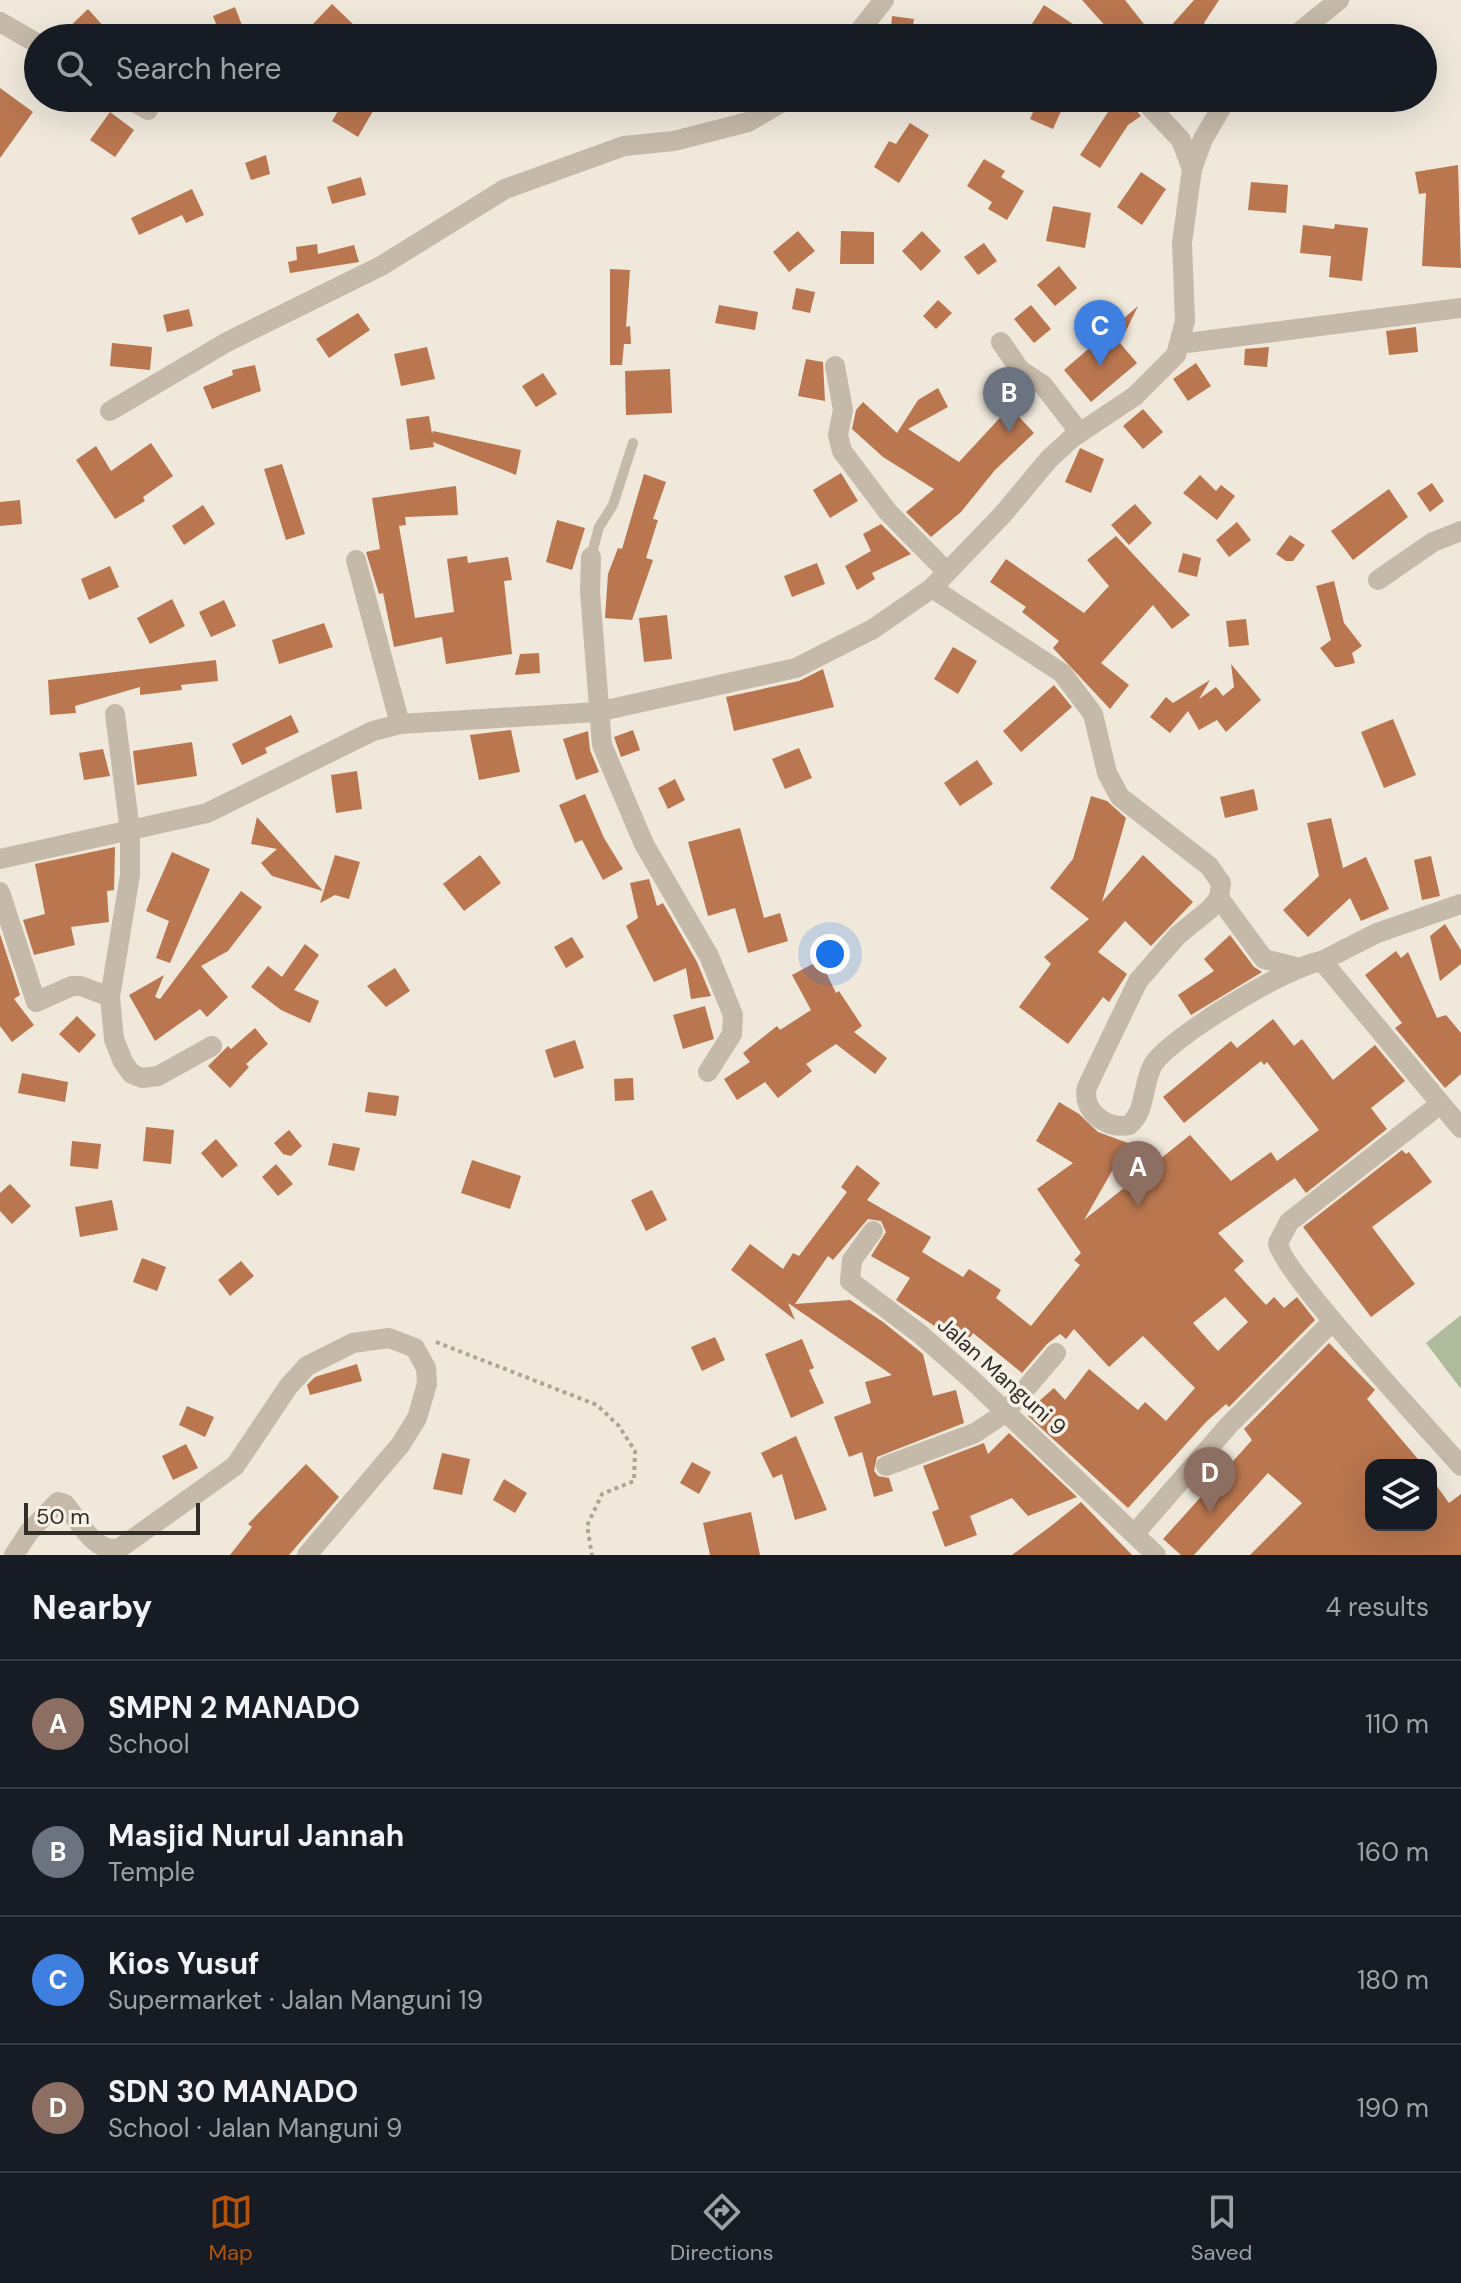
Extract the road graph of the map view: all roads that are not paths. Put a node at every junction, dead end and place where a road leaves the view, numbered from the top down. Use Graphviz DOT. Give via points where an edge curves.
graph roads {
  1 [pos="884,0"];
  2 [pos="1339,0"];
  3 [pos="0,22"];
  4 [pos="865,24"];
  5 [pos="1309,24"];
  6 [pos="24,36"];
  7 [pos="765,112"];
  8 [pos="1155,112"];
  9 [pos="1219,112"];
  10 [pos="1192,169"];
  11 [pos="1461,308"];
  12 [pos="1001,342"];
  13 [pos="1179,344"];
  14 [pos="835,366"];
  15 [pos="110,411"];
  16 [pos="1080,433"];
  17 [pos="633,443"];
  18 [pos="1461,531"];
  19 [pos="591,557"];
  20 [pos="356,560"];
  21 [pos="947,572"];
  22 [pos="1378,580"];
  23 [pos="932,588"];
  24 [pos="597,712"];
  25 [pos="115,714"];
  26 [pos="400,724"];
  27 [pos="130,831"];
  28 [pos="0,859"];
  29 [pos="0,892"];
  30 [pos="1219,898"];
  31 [pos="1461,904"];
  32 [pos="1322,961"];
  33 [pos="1296,967"];
  34 [pos="110,997"];
  35 [pos="212,1046"];
  36 [pos="708,1072"];
  37 [pos="1439,1105"];
  38 [pos="1461,1128"];
  39 [pos="873,1231"];
  40 [pos="1333,1321"];
  41 [pos="1056,1353"];
  42 [pos="1005,1413"];
  43 [pos="886,1466"];
  44 [pos="1461,1466"];
  45 [pos="1136,1532"];
  46 [pos="14,1555"];
  47 [pos="307,1555"];
  48 [pos="1156,1555"];
  1 -- 4 [label="street"];
  2 -- 5 [label="street"];
  3 -- 6 [label="street"];
  7 -- 15 [label="street" via="748,122 674,141 624,146 505,189 381,266 227,342"];
  8 -- 10 [label="street" via="1181,140"];
  9 -- 10 [label="street"];
  10 -- 13 [label="street" via="1182,243 1185,321"];
  11 -- 13 [label="street"];
  12 -- 16 [label="street" via="1020,370 1043,385"];
  13 -- 16 [label="street" via="1166,367 1135,396"];
  14 -- 21 [label="street" via="843,410 838,435 842,451 888,512"];
  16 -- 21 [label="street" via="1049,459"];
  17 -- 19 [label="lane"];
  18 -- 22 [label="street" via="1433,542"];
  19 -- 24 [label="street"];
  20 -- 26 [label="street"];
  21 -- 23 [label="street"];
  23 -- 24 [label="street" via="873,629 796,668"];
  23 -- 30 [label="street" via="1062,673 1093,714 1107,773 1120,797 1209,866 1221,883"];
  24 -- 26 [label="street"];
  24 -- 36 [label="street" via="602,745 644,844 709,956 733,1015 732,1034"];
  25 -- 27 [label="street"];
  26 -- 27 [label="street" via="351,740 207,813"];
  27 -- 28 [label="street"];
  27 -- 34 [label="street" via="130,875"];
  29 -- 34 [label="street" via="36,1002 72,986"];
  30 -- 33 [label="street" via="1264,959"];
  30 -- 33 [label="street" via="1138,981 1087,1087 1085,1101 1092,1114 1121,1127 1129,1125 1161,1056"];
  31 -- 32 [label="street" via="1377,933"];
  32 -- 33 [label="street"];
  32 -- 37 [label="street"];
  34 -- 35 [label="street" via="114,1039 123,1062 137,1077 158,1076"];
  37 -- 38 [label="street"];
  37 -- 40 [label="street" via="1281,1232 1278,1251"];
  39 -- 42 [label="street, Jalan Manguni 9" via="852,1260 850,1281 920,1334"];
  40 -- 44 [label="street"];
  40 -- 45 [label="street" via="1229,1425"];
  41 -- 42 [label="street"];
  42 -- 43 [label="street" via="975,1433"];
  42 -- 45 [label="street, Jalan Manguni 9"];
  45 -- 48 [label="street, Jalan Manguni 9"];
  46 -- 47 [label="street" via="58,1502 101,1545 120,1548 235,1466 307,1366 353,1343 389,1338 415,1348 426,1368 427,1384 417,1418"];
}
